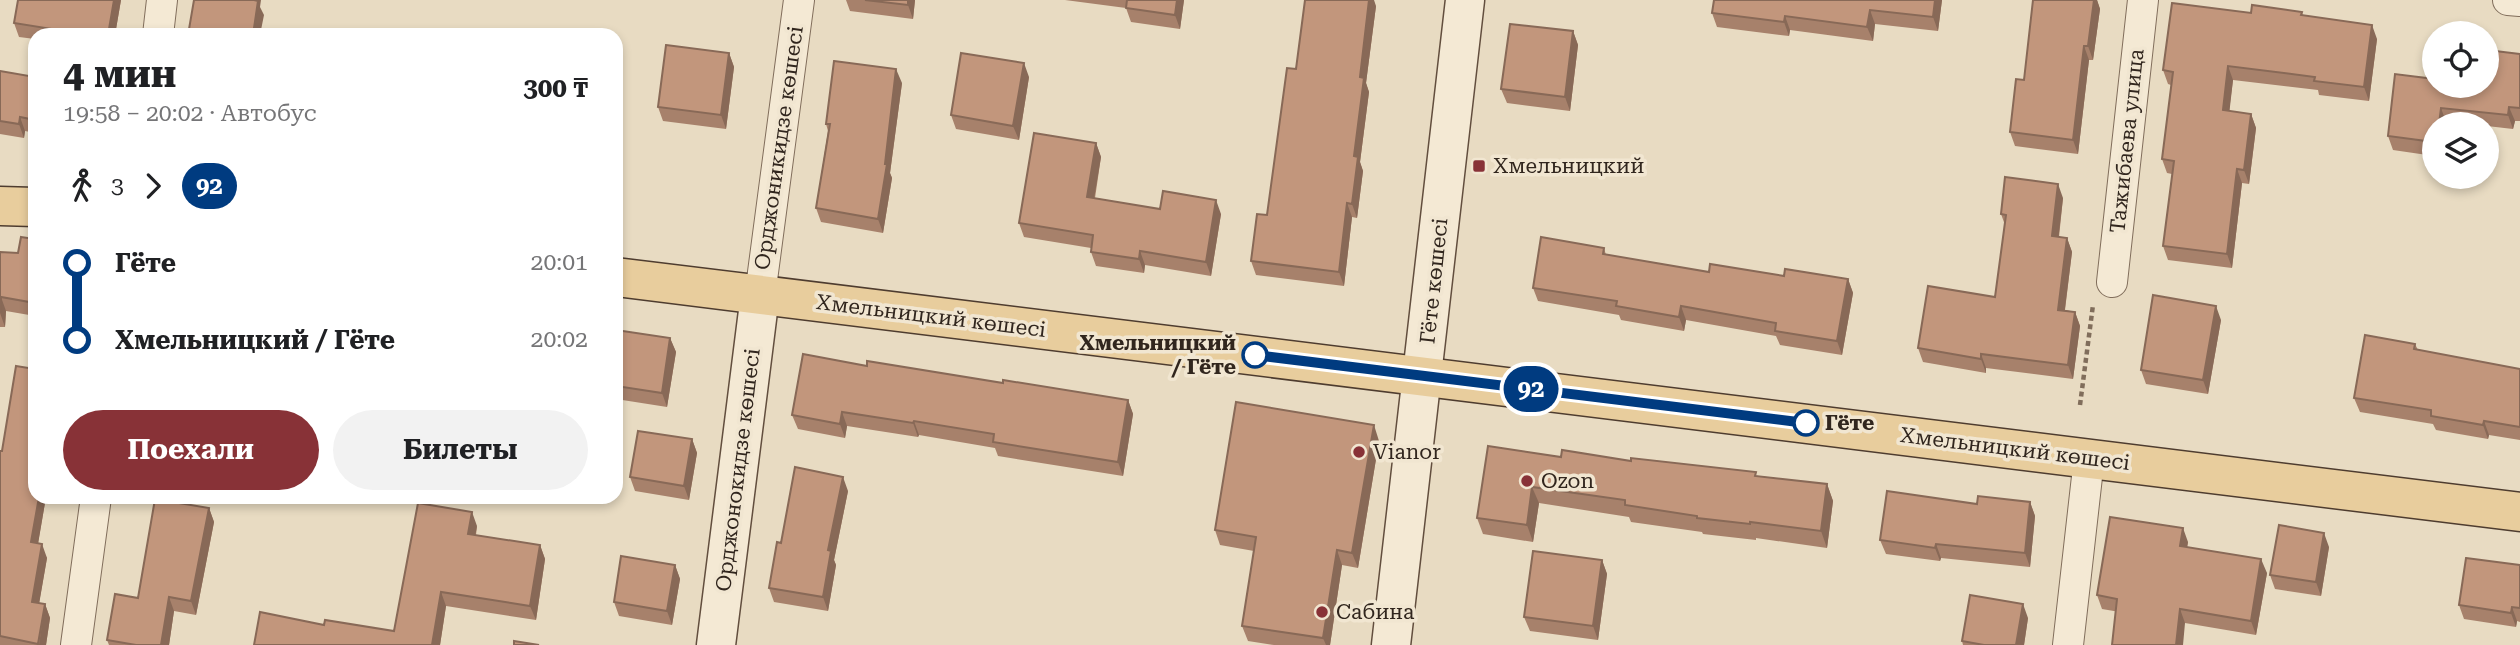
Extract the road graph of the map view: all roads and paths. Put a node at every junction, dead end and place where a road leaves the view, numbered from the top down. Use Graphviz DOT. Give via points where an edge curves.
graph roads {
  1 [pos="162,0"];
  2 [pos="799,0"];
  3 [pos="1465,0"];
  4 [pos="2143,0"];
  5 [pos="2508,0"];
  6 [pos="2520,1"];
  7 [pos="159,28"];
  8 [pos="0,206"];
  9 [pos="28,207"];
  10 [pos="623,278"];
  11 [pos="2112,282"];
  12 [pos="760,295"];
  13 [pos="1423,375"];
  14 [pos="2080,405"];
  15 [pos="2089,459"];
  16 [pos="95,504"];
  17 [pos="2520,512"];
  18 [pos="76,645"];
  19 [pos="716,645"];
  20 [pos="1391,645"];
  21 [pos="2068,645"];
  1 -- 7 [label="street"];
  2 -- 12 [label="street, Орджоникидзе көшесі"];
  3 -- 13 [label="main road, Гёте көшесі"];
  4 -- 11 [label="street, Тажибаева улица"];
  5 -- 6 [label="street"];
  8 -- 9 [label="main road"];
  10 -- 12 [label="main road, Хмельницкий көшесі"];
  11 -- 14 [label="path" via="2096,281"];
  12 -- 13 [label="main road, Хмельницкий көшесі"];
  12 -- 19 [label="main road, Орджонокидзе көшесі"];
  13 -- 15 [label="main road, Хмельницкий көшесі"];
  13 -- 20 [label="main road, Гёте көшесі"];
  15 -- 17 [label="main road, Хмельницкий көшесі"];
  15 -- 21 [label="street"];
  16 -- 18 [label="street"];
}
